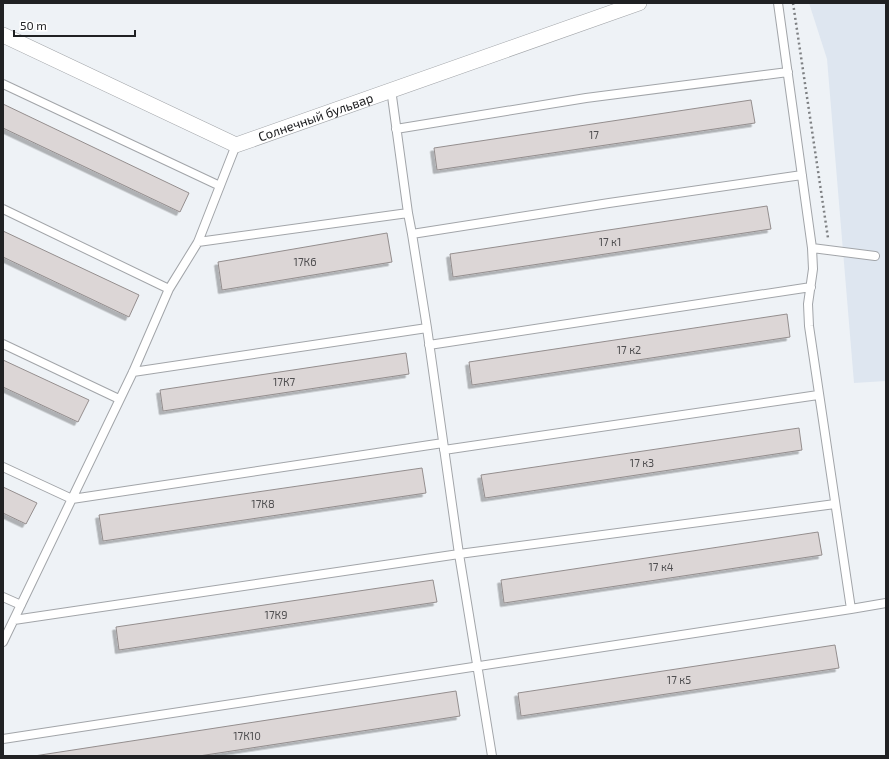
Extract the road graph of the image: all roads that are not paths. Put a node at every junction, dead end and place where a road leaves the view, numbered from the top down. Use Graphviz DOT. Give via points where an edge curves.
graph roads {
  1 [pos="639,3"];
  2 [pos="778,3"];
  3 [pos="3,35"];
  4 [pos="788,72"];
  5 [pos="3,84"];
  6 [pos="391,89"];
  7 [pos="396,129"];
  8 [pos="236,145"];
  9 [pos="802,175"];
  10 [pos="220,186"];
  11 [pos="3,209"];
  12 [pos="408,213"];
  13 [pos="412,234"];
  14 [pos="198,242"];
  15 [pos="812,248"];
  16 [pos="875,256"];
  17 [pos="811,287"];
  18 [pos="169,289"];
  19 [pos="427,328"];
  20 [pos="3,344"];
  21 [pos="429,345"];
  22 [pos="133,372"];
  23 [pos="818,395"];
  24 [pos="119,399"];
  25 [pos="444,446"];
  26 [pos="3,466"];
  27 [pos="72,499"];
  28 [pos="835,504"];
  29 [pos="459,554"];
  30 [pos="3,597"];
  31 [pos="886,603"];
  32 [pos="21,605"];
  33 [pos="851,610"];
  34 [pos="14,620"];
  35 [pos="3,642"];
  36 [pos="477,667"];
  37 [pos="3,739"];
  38 [pos="492,756"];
  1 -- 6 [label="street, Солнечный бульвар"];
  2 -- 4 [label="lane"];
  3 -- 8 [label="street"];
  4 -- 7 [label="lane" via="586,98"];
  4 -- 9 [label="lane"];
  5 -- 10 [label="lane"];
  6 -- 7 [label="lane"];
  6 -- 8 [label="street, Солнечный бульвар"];
  7 -- 12 [label="lane"];
  8 -- 10 [label="lane"];
  9 -- 13 [label="lane"];
  9 -- 15 [label="lane"];
  10 -- 14 [label="lane"];
  11 -- 18 [label="lane"];
  12 -- 13 [label="lane"];
  12 -- 14 [label="lane"];
  13 -- 19 [label="lane"];
  14 -- 18 [label="lane"];
  15 -- 16 [label="lane"];
  15 -- 17 [label="lane"];
  17 -- 21 [label="lane"];
  17 -- 23 [label="lane" via="808,326"];
  18 -- 22 [label="lane"];
  19 -- 21 [label="lane"];
  19 -- 22 [label="lane"];
  20 -- 24 [label="lane"];
  21 -- 25 [label="lane"];
  22 -- 24 [label="lane"];
  23 -- 25 [label="lane"];
  23 -- 28 [label="lane"];
  24 -- 27 [label="lane"];
  25 -- 27 [label="lane"];
  25 -- 29 [label="lane"];
  26 -- 27 [label="lane"];
  27 -- 32 [label="lane"];
  28 -- 29 [label="lane"];
  28 -- 33 [label="lane"];
  29 -- 34 [label="lane"];
  29 -- 36 [label="lane"];
  30 -- 32 [label="lane"];
  31 -- 33 [label="lane"];
  32 -- 34 [label="lane"];
  33 -- 36 [label="lane"];
  34 -- 35 [label="lane"];
  36 -- 37 [label="lane"];
  36 -- 38 [label="lane"];
}
